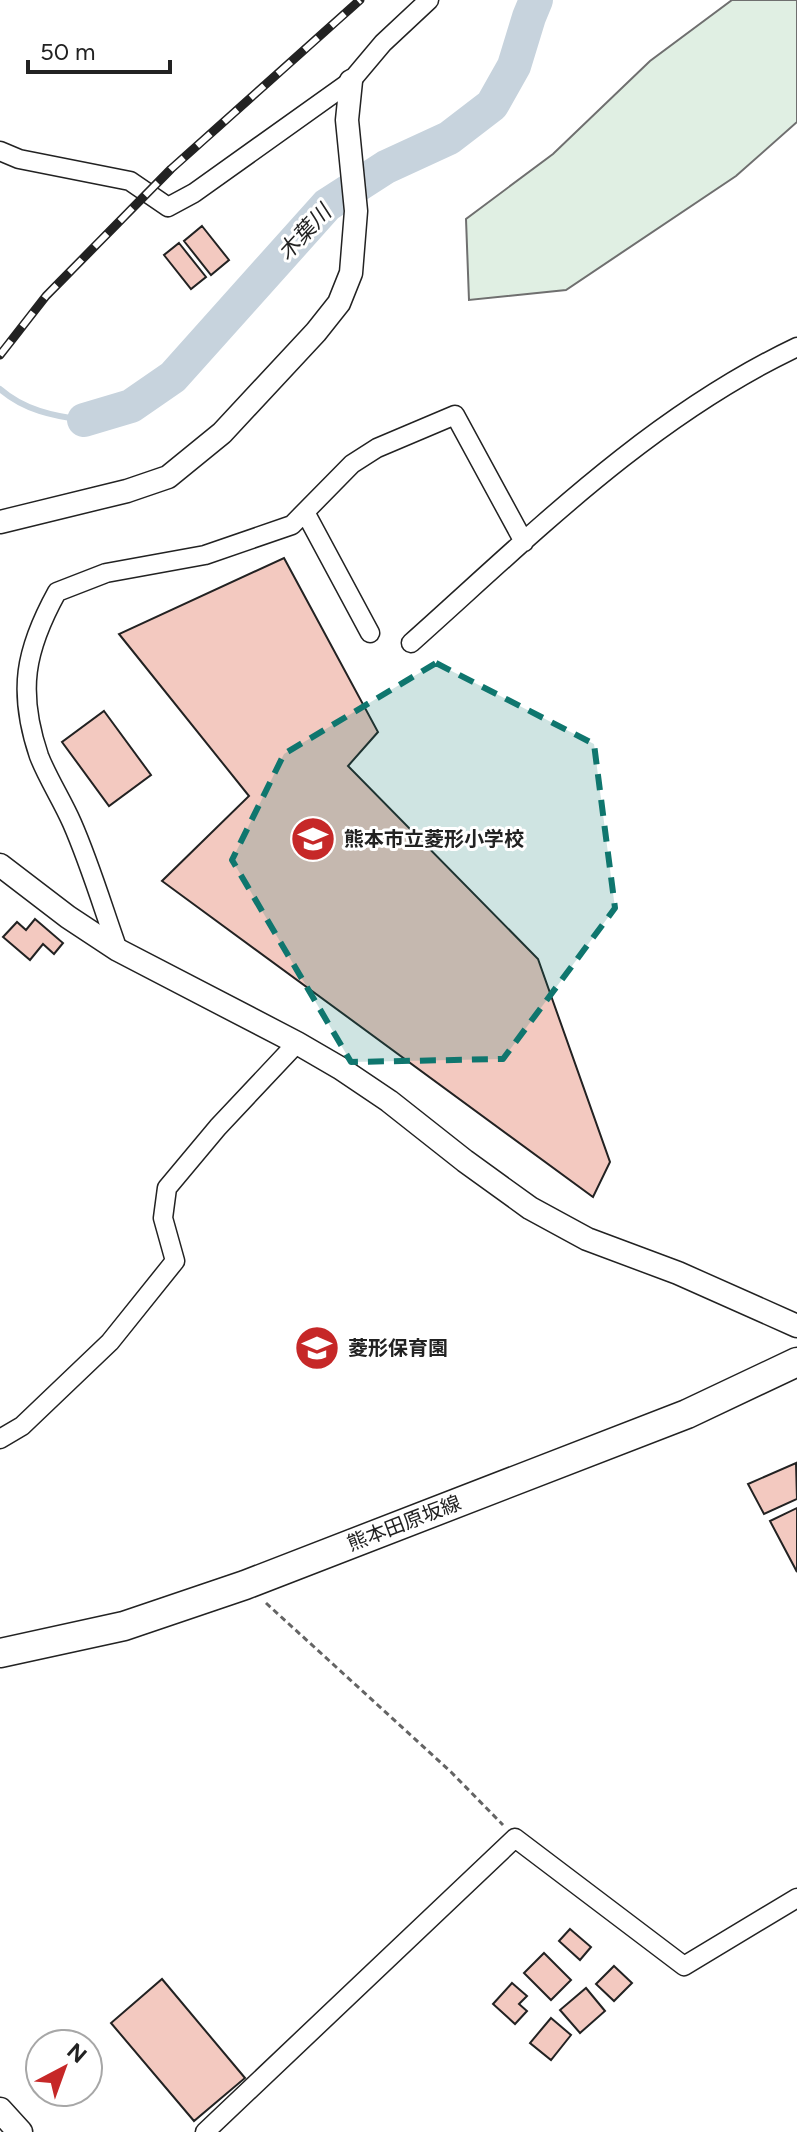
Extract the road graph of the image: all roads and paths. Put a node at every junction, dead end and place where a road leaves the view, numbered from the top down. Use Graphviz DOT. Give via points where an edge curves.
graph roads {
  1 [pos="429,0"];
  2 [pos="351,81"];
  3 [pos="0,151"];
  4 [pos="797,347"];
  5 [pos="305,512"];
  6 [pos="0,522"];
  7 [pos="524,542"];
  8 [pos="370,633"];
  9 [pos="411,643"];
  10 [pos="0,865"];
  11 [pos="118,950"];
  12 [pos="297,1043"];
  13 [pos="797,1326"];
  14 [pos="797,1362"];
  15 [pos="0,1439"];
  16 [pos="245,1585"];
  17 [pos="0,1653"];
  18 [pos="515,1838"];
  19 [pos="797,1898"];
  20 [pos="0,2110"];
  21 [pos="20,2132"];
  22 [pos="205,2132"];
  1 -- 2 [label="street"];
  2 -- 3 [label="street" via="168,207 130,181"];
  2 -- 6 [label="street" via="347,120 356,211 351,273 339,303 316,332 222,433 168,477"];
  4 -- 7 [label="street" via="748,370 670,420"];
  5 -- 7 [label="street" via="352,464 455,415"];
  5 -- 8 [label="street"];
  5 -- 11 [label="street" via="292,525 205,555 106,573 57,592 41,621 26,679 30,721"];
  7 -- 9 [label="street"];
  10 -- 11 [label="street"];
  11 -- 12 [label="street"];
  12 -- 13 [label="street" via="389,1101 541,1214 587,1239"];
  12 -- 15 [label="street" via="167,1188 163,1218 175,1261 110,1342 22,1426"];
  14 -- 16 [label="main road, 熊本田原坂線" via="687,1414"];
  16 -- 17 [label="main road, 熊本田原坂線" via="124,1626"];
  16 -- 18 [label="path" via="451,1772"];
  18 -- 19 [label="street" via="684,1966"];
  18 -- 22 [label="street"];
  20 -- 21 [label="main road"];
}
